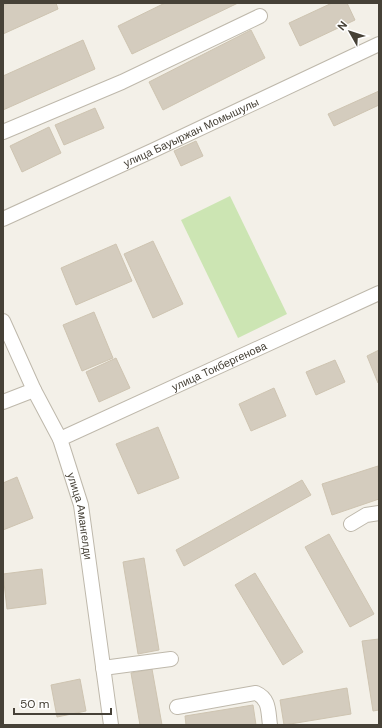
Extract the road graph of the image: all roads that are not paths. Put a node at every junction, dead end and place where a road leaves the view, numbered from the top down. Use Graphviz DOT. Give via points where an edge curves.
graph roads {
  1 [pos="260,16"];
  2 [pos="379,44"];
  3 [pos="3,132"];
  4 [pos="3,219"];
  5 [pos="379,293"];
  6 [pos="3,321"];
  7 [pos="34,390"];
  8 [pos="3,402"];
  9 [pos="60,439"];
  10 [pos="379,513"];
  11 [pos="351,524"];
  12 [pos="171,659"];
  13 [pos="103,668"];
  14 [pos="177,707"];
  15 [pos="111,725"];
  16 [pos="270,725"];
  1 -- 3 [label="street" via="122,82"];
  2 -- 4 [label="street, улица Бауыржан Момышулы"];
  5 -- 9 [label="street, улица Токбергенова"];
  6 -- 7 [label="street, улица Амангелди"];
  7 -- 8 [label="street"];
  7 -- 9 [label="street, улица Амангелди"];
  9 -- 13 [label="street, улица Амангелди" via="81,505"];
  10 -- 11 [label="street" via="366,515"];
  12 -- 13 [label="street"];
  13 -- 15 [label="street, улица Амангелди"];
  14 -- 16 [label="street" via="256,693 263,696 266,702"];
}
